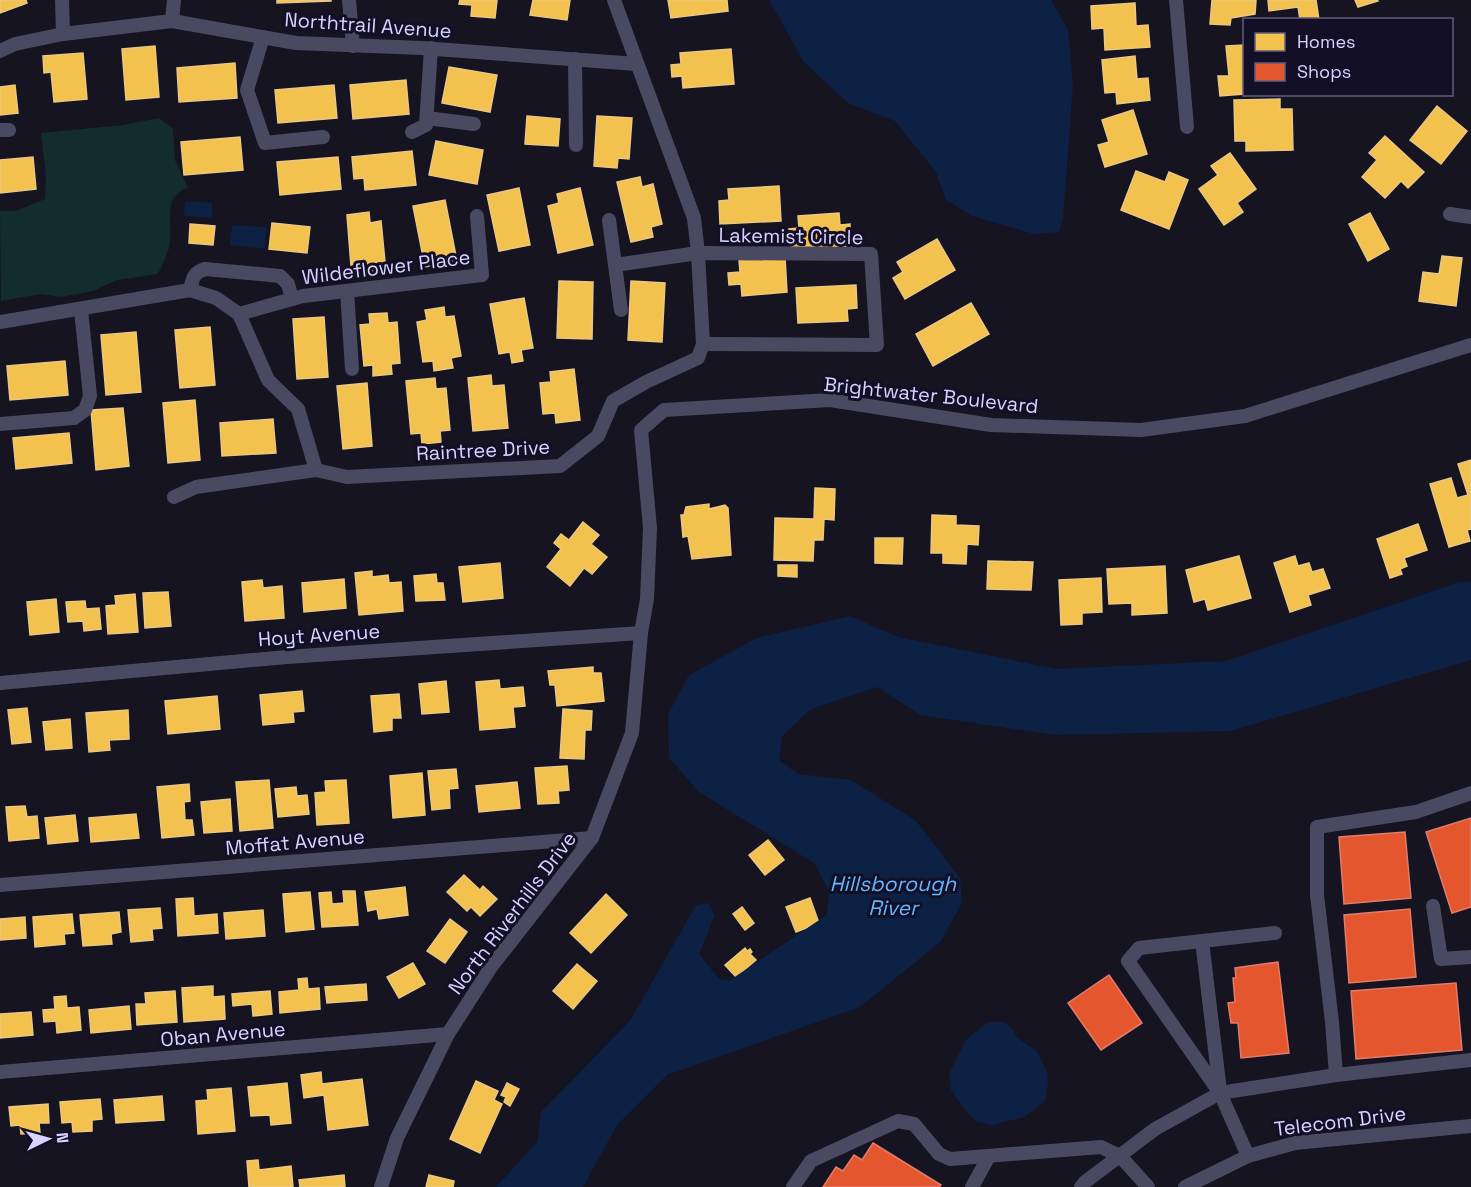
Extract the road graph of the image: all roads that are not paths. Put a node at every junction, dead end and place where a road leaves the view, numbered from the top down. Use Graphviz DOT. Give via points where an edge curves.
graph roads {
  1 [pos="62,0"];
  2 [pos="174,0"];
  3 [pos="349,0"];
  4 [pos="614,0"];
  5 [pos="1176,0"];
  6 [pos="172,21"];
  7 [pos="63,34"];
  8 [pos="263,37"];
  9 [pos="353,46"];
  10 [pos="431,48"];
  11 [pos="0,51"];
  12 [pos="575,59"];
  13 [pos="638,64"];
  14 [pos="427,118"];
  15 [pos="474,124"];
  16 [pos="1187,127"];
  17 [pos="412,132"];
  18 [pos="323,137"];
  19 [pos="576,145"];
  20 [pos="1450,214"];
  21 [pos="477,216"];
  22 [pos="1471,217"];
  23 [pos="609,220"];
  24 [pos="698,253"];
  25 [pos="615,265"];
  26 [pos="190,290"];
  27 [pos="347,291"];
  28 [pos="292,299"];
  29 [pos="81,310"];
  30 [pos="621,310"];
  31 [pos="238,314"];
  32 [pos="0,322"];
  33 [pos="703,344"];
  34 [pos="1471,345"];
  35 [pos="352,369"];
  36 [pos="663,410"];
  37 [pos="0,423"];
  38 [pos="316,470"];
  39 [pos="174,497"];
  40 [pos="641,633"];
  41 [pos="0,683"];
  42 [pos="1471,792"];
  43 [pos="592,838"];
  44 [pos="0,885"];
  45 [pos="1433,906"];
  46 [pos="1275,933"];
  47 [pos="1202,941"];
  48 [pos="1471,957"];
  49 [pos="448,1034"];
  50 [pos="1471,1060"];
  51 [pos="0,1072"];
  52 [pos="1336,1075"];
  53 [pos="1220,1093"];
  54 [pos="1471,1126"];
  55 [pos="989,1156"];
  56 [pos="1120,1156"];
  57 [pos="1248,1156"];
  58 [pos="381,1187"];
  59 [pos="793,1187"];
  60 [pos="972,1187"];
  61 [pos="1081,1187"];
  62 [pos="1148,1187"];
  63 [pos="1185,1187"];
  1 -- 7 [label="street"];
  2 -- 6 [label="street"];
  3 -- 9 [label="street"];
  4 -- 13 [label="street"];
  5 -- 16 [label="street"];
  6 -- 7 [label="street, Northtrail Avenue"];
  6 -- 8 [label="street, Northtrail Avenue"];
  7 -- 11 [label="street"];
  8 -- 9 [label="street, Northtrail Avenue"];
  8 -- 18 [label="street" via="247,90 265,143"];
  9 -- 10 [label="street, Northtrail Avenue"];
  10 -- 12 [label="street, Northtrail Avenue"];
  10 -- 14 [label="street"];
  12 -- 13 [label="street, Northtrail Avenue"];
  12 -- 19 [label="street"];
  13 -- 24 [label="street" via="694,218"];
  14 -- 15 [label="street"];
  14 -- 17 [label="street" via="426,125"];
  20 -- 22 [label="street"];
  21 -- 27 [label="street, Wildeflower Place" via="482,275"];
  23 -- 25 [label="street"];
  24 -- 25 [label="street"];
  24 -- 33 [label="street"];
  24 -- 33 [label="street, Lakemist Circle" via="871,254 878,345"];
  25 -- 30 [label="street"];
  26 -- 28 [label="street" via="193,276 205,269 280,276 288,284"];
  26 -- 29 [label="street"];
  26 -- 31 [label="street" via="216,298"];
  27 -- 28 [label="street, Wildeflower Place"];
  27 -- 35 [label="street"];
  28 -- 31 [label="street, Wildeflower Place"];
  29 -- 32 [label="street"];
  29 -- 37 [label="street" via="90,396 85,410 74,418"];
  31 -- 38 [label="street" via="268,380 298,409"];
  33 -- 38 [label="street, Raintree Drive" via="698,358 613,401 598,436 560,466 347,477"];
  34 -- 36 [label="street, Brightwater Boulevard" via="1245,416 1141,430 991,425 830,400"];
  36 -- 40 [label="street, North Riverhills Drive" via="641,430 650,528 647,599"];
  38 -- 39 [label="street" via="196,487"];
  40 -- 41 [label="street, Hoyt Avenue" via="287,657"];
  40 -- 43 [label="street, North Riverhills Drive" via="632,733"];
  42 -- 52 [label="street" via="1416,812 1317,827 1317,895"];
  43 -- 44 [label="street, Moffat Avenue"];
  43 -- 49 [label="street, North Riverhills Drive" via="491,967"];
  45 -- 48 [label="street" via="1441,959"];
  46 -- 47 [label="street"];
  47 -- 53 [label="street"];
  47 -- 53 [label="street" via="1139,948 1128,961"];
  49 -- 51 [label="street, Oban Avenue"];
  49 -- 58 [label="street, North Riverhills Drive" via="397,1138"];
  50 -- 52 [label="street"];
  52 -- 53 [label="street"];
  53 -- 56 [label="street" via="1155,1129"];
  53 -- 57 [label="street"];
  54 -- 57 [label="street, Telecom Drive" via="1295,1143"];
  55 -- 56 [label="street" via="1101,1148"];
  55 -- 59 [label="street" via="950,1159 939,1154 914,1124 898,1121 811,1161"];
  55 -- 60 [label="street"];
  56 -- 61 [label="street"];
  56 -- 62 [label="street"];
  57 -- 63 [label="street, Telecom Drive"];
}
